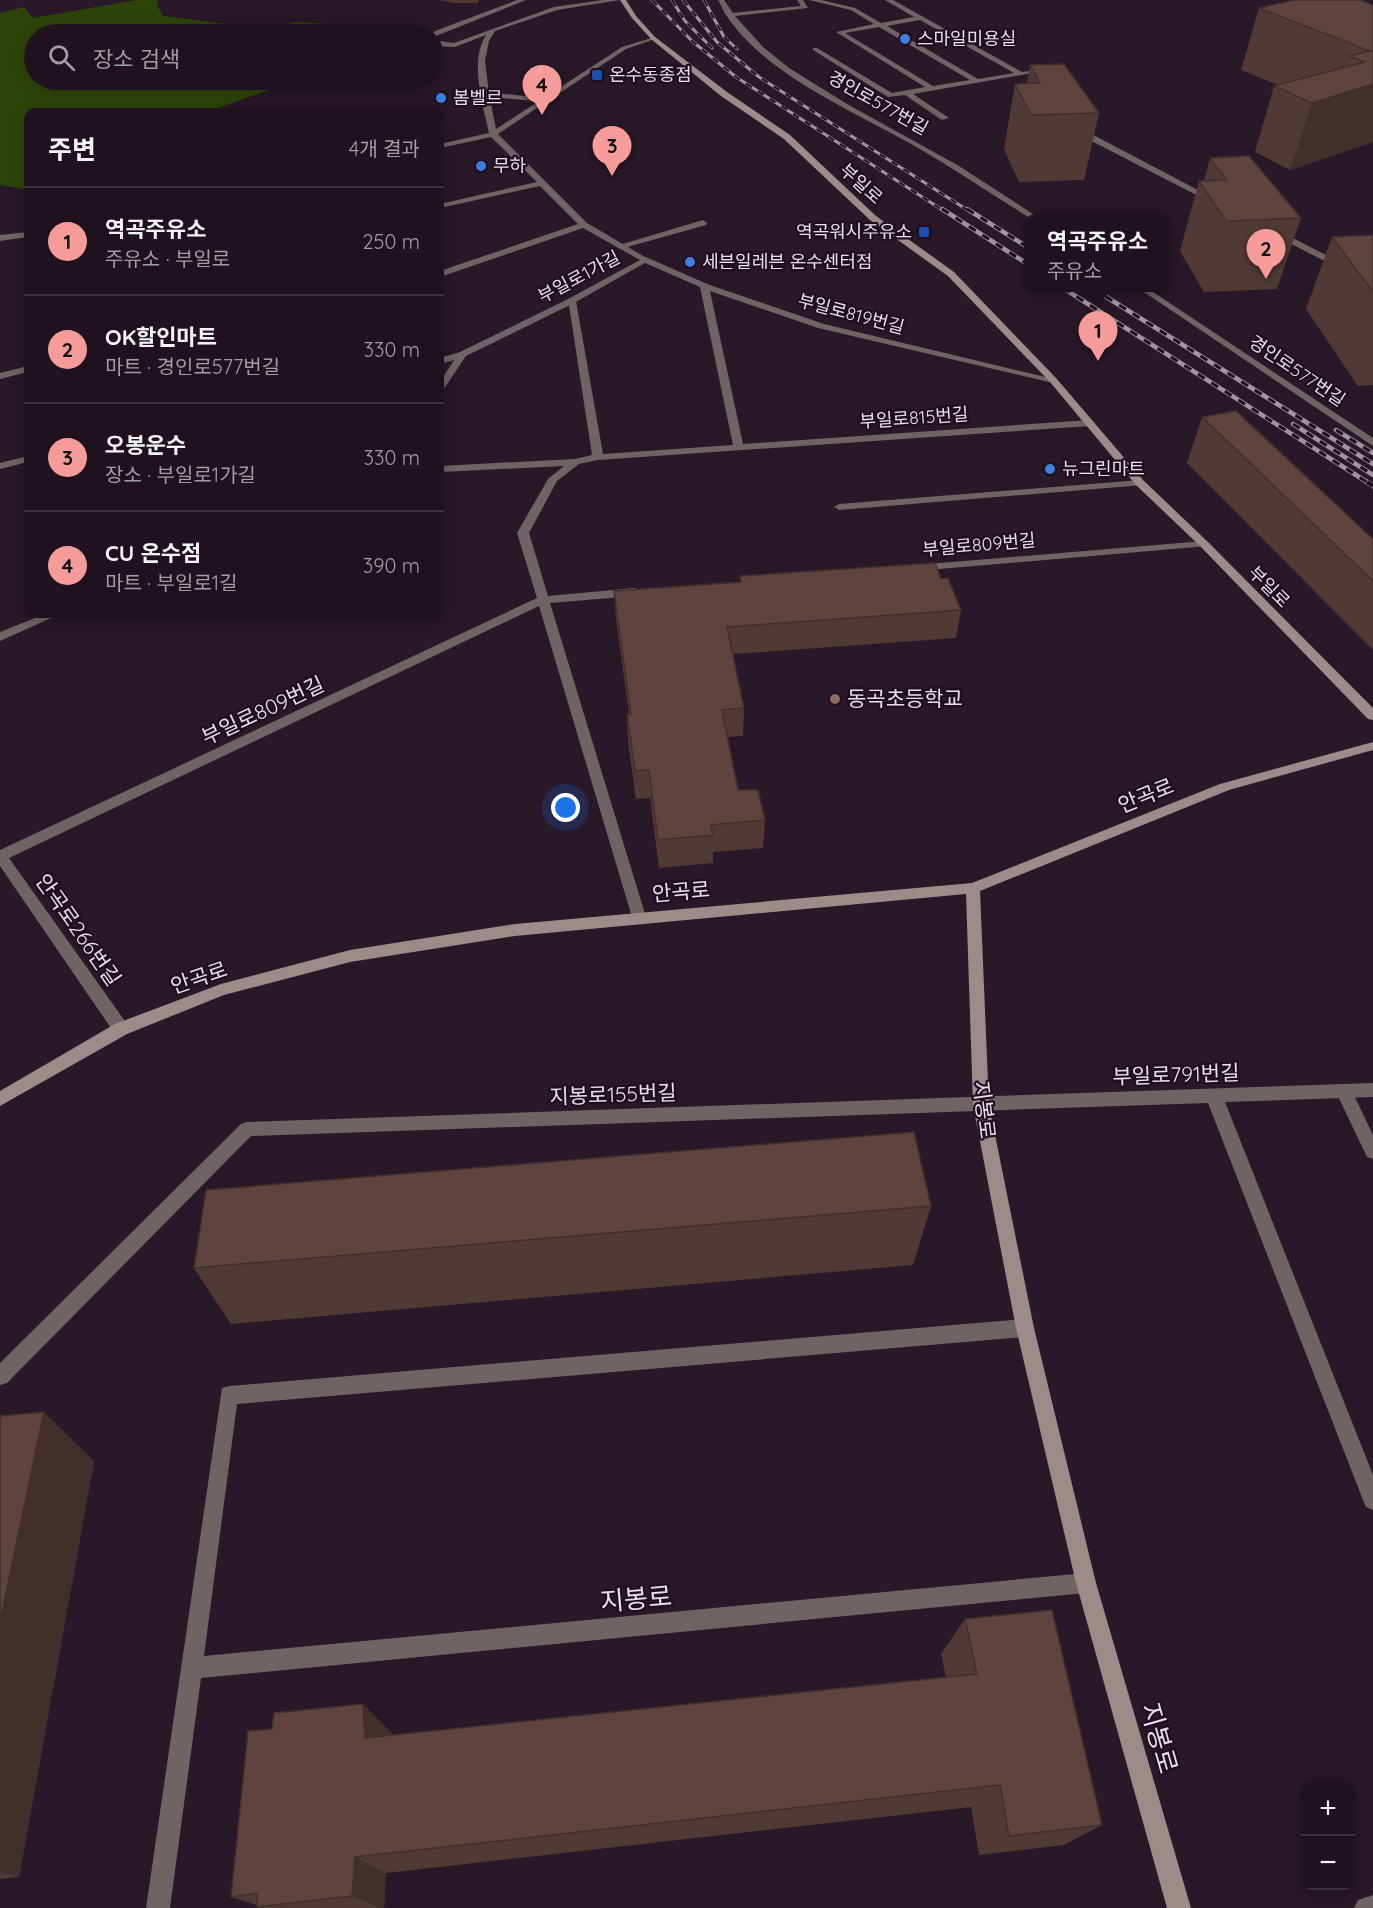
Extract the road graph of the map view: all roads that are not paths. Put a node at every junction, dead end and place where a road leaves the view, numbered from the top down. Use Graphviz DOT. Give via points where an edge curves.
graph roads {
  1 [pos="523,0"];
  2 [pos="617,0"];
  3 [pos="623,0"];
  4 [pos="721,0"];
  5 [pos="800,0"];
  6 [pos="812,0"];
  7 [pos="888,0"];
  8 [pos="729,15"];
  9 [pos="921,18"];
  10 [pos="881,24"];
  11 [pos="444,29"];
  12 [pos="493,30"];
  13 [pos="653,38"];
  14 [pos="444,45"];
  15 [pos="815,49"];
  16 [pos="1047,70"];
  17 [pos="1021,74"];
  18 [pos="978,82"];
  19 [pos="933,89"];
  20 [pos="906,93"];
  21 [pos="485,94"];
  22 [pos="545,100"];
  23 [pos="945,118"];
  24 [pos="1067,124"];
  25 [pos="493,134"];
  26 [pos="444,145"];
  27 [pos="543,183"];
  28 [pos="444,205"];
  29 [pos="1225,206"];
  30 [pos="1027,214"];
  31 [pos="702,223"];
  32 [pos="584,225"];
  33 [pos="1267,228"];
  34 [pos="24,235"];
  35 [pos="0,238"];
  36 [pos="620,246"];
  37 [pos="646,260"];
  38 [pos="444,273"];
  39 [pos="1373,283"];
  40 [pos="704,286"];
  41 [pos="1148,292"];
  42 [pos="571,302"];
  43 [pos="463,354"];
  44 [pos="444,360"];
  45 [pos="24,370"];
  46 [pos="0,376"];
  47 [pos="1053,380"];
  48 [pos="444,382"];
  49 [pos="1090,423"];
  50 [pos="1373,443"];
  51 [pos="739,449"];
  52 [pos="598,457"];
  53 [pos="24,460"];
  54 [pos="575,462"];
  55 [pos="0,466"];
  56 [pos="444,469"];
  57 [pos="1140,483"];
  58 [pos="839,507"];
  59 [pos="1204,544"];
  60 [pos="908,569"];
  61 [pos="648,591"];
  62 [pos="542,600"];
  63 [pos="45,618"];
  64 [pos="0,637"];
  65 [pos="1373,716"];
  66 [pos="1373,746"];
  67 [pos="0,856"];
  68 [pos="973,888"];
  69 [pos="639,917"];
  70 [pos="121,1029"];
  71 [pos="1373,1090"];
  72 [pos="1344,1092"];
  73 [pos="1214,1096"];
  74 [pos="0,1099"];
  75 [pos="981,1105"];
  76 [pos="1373,1152"];
  77 [pos="1025,1328"];
  78 [pos="0,1376"];
  79 [pos="1373,1500"];
  80 [pos="1086,1583"];
  81 [pos="192,1668"];
  82 [pos="1373,1907"];
  83 [pos="158,1908"];
  84 [pos="1179,1908"];
  85 [pos="1366,1908"];
  1 -- 11 [label="street"];
  2 -- 12 [label="street" via="556,8"];
  3 -- 13 [label="street, 부일로"];
  4 -- 8 [label="street, 경인로577번길"];
  5 -- 8 [label="street" via="807,7"];
  6 -- 10 [label="street" via="853,9"];
  7 -- 9 [label="street"];
  8 -- 30 [label="street, 경인로577번길" via="760,50 800,78 931,152"];
  9 -- 10 [label="street"];
  9 -- 17 [label="street"];
  10 -- 18 [label="street"];
  10 -- 19 [label="street" via="839,32"];
  12 -- 14 [label="street" via="455,45"];
  12 -- 21 [label="street" via="482,61"];
  13 -- 22 [label="street" via="624,48"];
  13 -- 47 [label="street, 부일로" via="787,137 873,218 951,274"];
  15 -- 20 [label="street" via="891,95"];
  16 -- 17 [label="street"];
  17 -- 18 [label="street"];
  18 -- 19 [label="street"];
  19 -- 20 [label="street"];
  20 -- 23 [label="street"];
  21 -- 22 [label="street"];
  21 -- 25 [label="street"];
  22 -- 25 [label="street"];
  24 -- 29 [label="street"];
  25 -- 26 [label="street"];
  25 -- 27 [label="street, 부일로1가길"];
  27 -- 28 [label="street"];
  27 -- 32 [label="street, 부일로1가길"];
  31 -- 36 [label="street"];
  32 -- 36 [label="street, 부일로1가길"];
  32 -- 38 [label="street"];
  33 -- 39 [label="street"];
  34 -- 35 [label="street"];
  36 -- 37 [label="street, 부일로1가길"];
  37 -- 40 [label="street, 부일로819번길"];
  37 -- 42 [label="street, 부일로1가길"];
  40 -- 47 [label="street, 부일로819번길" via="821,326"];
  40 -- 51 [label="street"];
  41 -- 50 [label="street, 경인로577번길"];
  42 -- 43 [label="street, 부일로1가길"];
  42 -- 52 [label="street"];
  43 -- 44 [label="street, 부일로1가길"];
  43 -- 48 [label="street"];
  45 -- 46 [label="street"];
  47 -- 49 [label="street, 부일로"];
  49 -- 51 [label="street, 부일로815번길"];
  49 -- 57 [label="street, 부일로"];
  51 -- 52 [label="street, 부일로815번길"];
  52 -- 54 [label="street, 부일로815번길"];
  53 -- 55 [label="street"];
  54 -- 56 [label="street, 부일로815번길"];
  54 -- 62 [label="street" via="553,479 523,533"];
  57 -- 58 [label="street"];
  57 -- 59 [label="street, 부일로"];
  59 -- 60 [label="street, 부일로809번길"];
  59 -- 65 [label="street, 부일로"];
  61 -- 62 [label="street, 부일로809번길"];
  62 -- 67 [label="street, 부일로809번길"];
  62 -- 69 [label="street"];
  63 -- 64 [label="street"];
  66 -- 68 [label="street, 안곡로" via="1225,787"];
  67 -- 70 [label="street, 안곡로266번길"];
  68 -- 69 [label="street, 안곡로"];
  68 -- 75 [label="street, 지봉로"];
  69 -- 70 [label="street, 안곡로" via="516,930 350,956 221,990"];
  70 -- 74 [label="street, 안곡로"];
  71 -- 72 [label="street, 부일로791번길"];
  72 -- 73 [label="street, 부일로791번길"];
  72 -- 76 [label="street"];
  73 -- 75 [label="street, 부일로791번길"];
  73 -- 79 [label="street"];
  75 -- 77 [label="street, 지봉로"];
  75 -- 78 [label="street, 지봉로155번길" via="248,1129"];
  77 -- 80 [label="street, 지봉로"];
  77 -- 81 [label="street" via="229,1395"];
  80 -- 81 [label="street, 지봉로"];
  80 -- 84 [label="street, 지봉로"];
  81 -- 83 [label="street"];
  82 -- 85 [label="street"];
}
